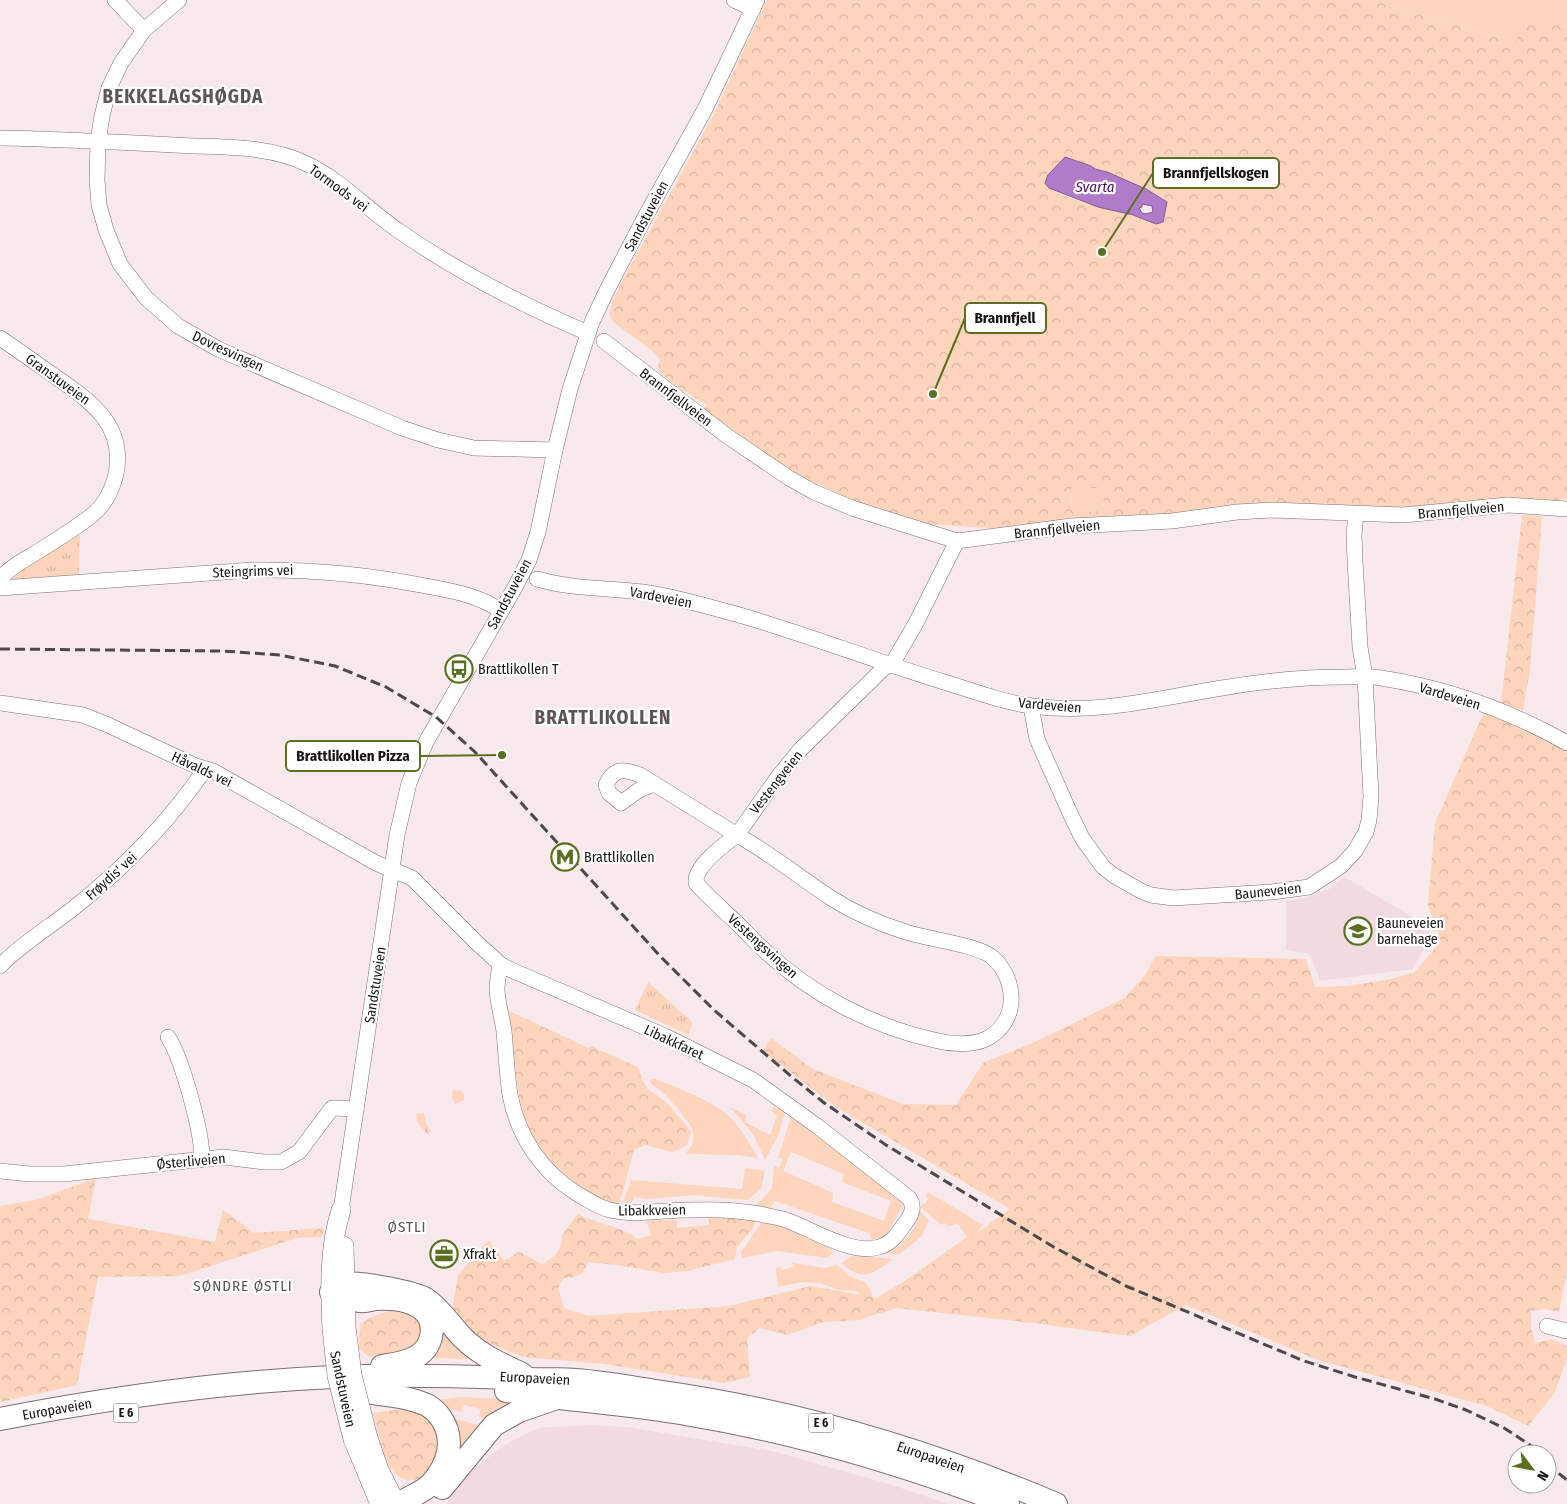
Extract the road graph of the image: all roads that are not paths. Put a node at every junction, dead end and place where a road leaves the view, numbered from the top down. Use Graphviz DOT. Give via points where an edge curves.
graph roads {
  1 [pos="116,0"];
  2 [pos="179,0"];
  3 [pos="734,0"];
  4 [pos="755,4"];
  5 [pos="144,30"];
  6 [pos="0,138"];
  7 [pos="98,141"];
  8 [pos="588,333"];
  9 [pos="0,338"];
  10 [pos="604,341"];
  11 [pos="555,450"];
  12 [pos="1567,509"];
  13 [pos="1356,514"];
  14 [pos="957,541"];
  15 [pos="0,579"];
  16 [pos="537,580"];
  17 [pos="0,588"];
  18 [pos="501,611"];
  19 [pos="889,665"];
  20 [pos="1365,677"];
  21 [pos="0,703"];
  22 [pos="1031,706"];
  23 [pos="1567,743"];
  24 [pos="205,768"];
  25 [pos="654,784"];
  26 [pos="737,834"];
  27 [pos="392,868"];
  28 [pos="500,964"];
  29 [pos="0,966"];
  30 [pos="168,1037"];
  31 [pos="356,1109"];
  32 [pos="202,1158"];
  33 [pos="0,1171"];
  34 [pos="341,1210"];
  35 [pos="889,1242"];
  36 [pos="340,1291"];
  37 [pos="1547,1326"];
  38 [pos="1567,1331"];
  39 [pos="404,1362"];
  40 [pos="501,1364"];
  41 [pos="329,1377"];
  42 [pos="532,1379"];
  43 [pos="352,1390"];
  44 [pos="558,1398"];
  45 [pos="0,1419"];
  46 [pos="0,1434"];
  47 [pos="361,1439"];
  48 [pos="380,1504"];
  49 [pos="397,1504"];
  50 [pos="428,1504"];
  51 [pos="1008,1504"];
  52 [pos="1056,1504"];
  1 -- 5 [label="street"];
  2 -- 5 [label="street, Dovresvingen"];
  3 -- 4 [label="street"];
  4 -- 8 [label="street, Sandstuveien" via="712,96 607,290"];
  5 -- 7 [label="street, Dovresvingen" via="114,76"];
  6 -- 7 [label="street, Tormods vei"];
  7 -- 8 [label="street, Tormods vei" via="251,149 287,156 326,176 440,258 496,290"];
  7 -- 11 [label="street, Dovresvingen" via="97,186 106,230 120,264 146,298 178,326 218,349 402,428 438,440 474,448"];
  8 -- 11 [label="street, Sandstuveien"];
  9 -- 15 [label="street, Granstuveien" via="90,402 108,422 115,436 117,466 111,492 100,508 11,568"];
  10 -- 14 [label="street, Brannfjellveien" via="727,436 789,478 852,508"];
  11 -- 18 [label="street, Sandstuveien" via="537,538"];
  12 -- 13 [label="street, Brannfjellveien" via="1508,505 1403,515"];
  13 -- 14 [label="street, Brannfjellveien" via="1284,510 1237,512 1172,521 1071,526"];
  13 -- 20 [label="street, Bauneveien" via="1355,560"];
  14 -- 19 [label="street, Vestengveien" via="916,623"];
  16 -- 19 [label="street, Vardeveien" via="582,588 664,595 756,621"];
  17 -- 18 [label="street, Steingrims vei" via="252,570 332,571 466,594"];
  18 -- 27 [label="street, Sandstuveien" via="441,714 418,761 402,810"];
  19 -- 22 [label="street, Vardeveien"];
  19 -- 26 [label="street, Vestengveien" via="800,750"];
  20 -- 22 [label="street, Vardeveien" via="1267,680 1117,707"];
  20 -- 22 [label="street, Bauneveien" via="1371,796 1366,832 1356,851 1326,877 1309,887 1272,892 1173,898 1151,895 1113,876 1082,838 1037,739"];
  20 -- 23 [label="street, Vardeveien" via="1427,687 1468,699 1536,726"];
  21 -- 24 [label="street, Håvalds vei" via="82,715"];
  24 -- 27 [label="street, Håvalds vei"];
  24 -- 29 [label="street, Frøydis' vei" via="171,815 136,853"];
  25 -- 26 [label="street"];
  26 -- 26 [label="street, Vestengsvingen" via="832,899 856,911 905,932 990,955 1009,979 1011,987 1010,1011 1002,1026 994,1034 976,1042 935,1041 860,1015 830,1000 789,971 763,950 696,883 696,876 706,862"];
  27 -- 28 [label="street, Libakkfaret" via="412,878"];
  27 -- 31 [label="street, Sandstuveien"];
  28 -- 35 [label="street, Libakkfaret" via="665,1036 753,1080 790,1105 908,1198 913,1210 900,1232"];
  28 -- 35 [label="street, Libakkveien" via="497,992 511,1097 532,1151 548,1172 568,1188 598,1206 626,1213 726,1209 783,1219 854,1247 879,1248"];
  30 -- 32 [label="street" via="186,1080"];
  31 -- 32 [label="street, Østerliveien" via="332,1108 299,1152 281,1162"];
  31 -- 34 [label="street, Sandstuveien"];
  32 -- 33 [label="street, Østerliveien" via="64,1174"];
  34 -- 36 [label="main road, Sandstuveien" via="334,1231"];
  36 -- 39 [label="highway, E 6" via="362,1302 375,1299 408,1302 424,1310 431,1322 430,1342 422,1353"];
  36 -- 40 [label="highway, E 6" via="354,1284 400,1290 425,1298 471,1345"];
  36 -- 47 [label="main road, Sandstuveien, bridge" via="339,1327 352,1375"];
  37 -- 38 [label="street"];
  39 -- 40 [label="highway, E 6"];
  39 -- 41 [label="highway, E 6"];
  40 -- 42 [label="highway, E 6"];
  41 -- 42 [label="highway, Europaveien / E 6" via="405,1375"];
  41 -- 45 [label="highway, Europaveien / E 6" via="174,1392"];
  42 -- 52 [label="highway, Europaveien / E 6" via="576,1380 693,1396 796,1417 949,1462"];
  43 -- 44 [label="highway, Europaveien / E 6" via="482,1390"];
  43 -- 46 [label="highway, Europaveien / E 6" via="178,1406"];
  43 -- 49 [label="highway, E 6" via="429,1406 439,1415 447,1430 449,1448 444,1466 424,1489"];
  44 -- 50 [label="highway, E 6" via="519,1411 494,1425"];
  44 -- 51 [label="highway, Europaveien / E 6" via="692,1415 793,1436 878,1459"];
  47 -- 48 [label="main road, Sandstuveien"];
  47 -- 49 [label="main road, Sandstuveien"];
}
